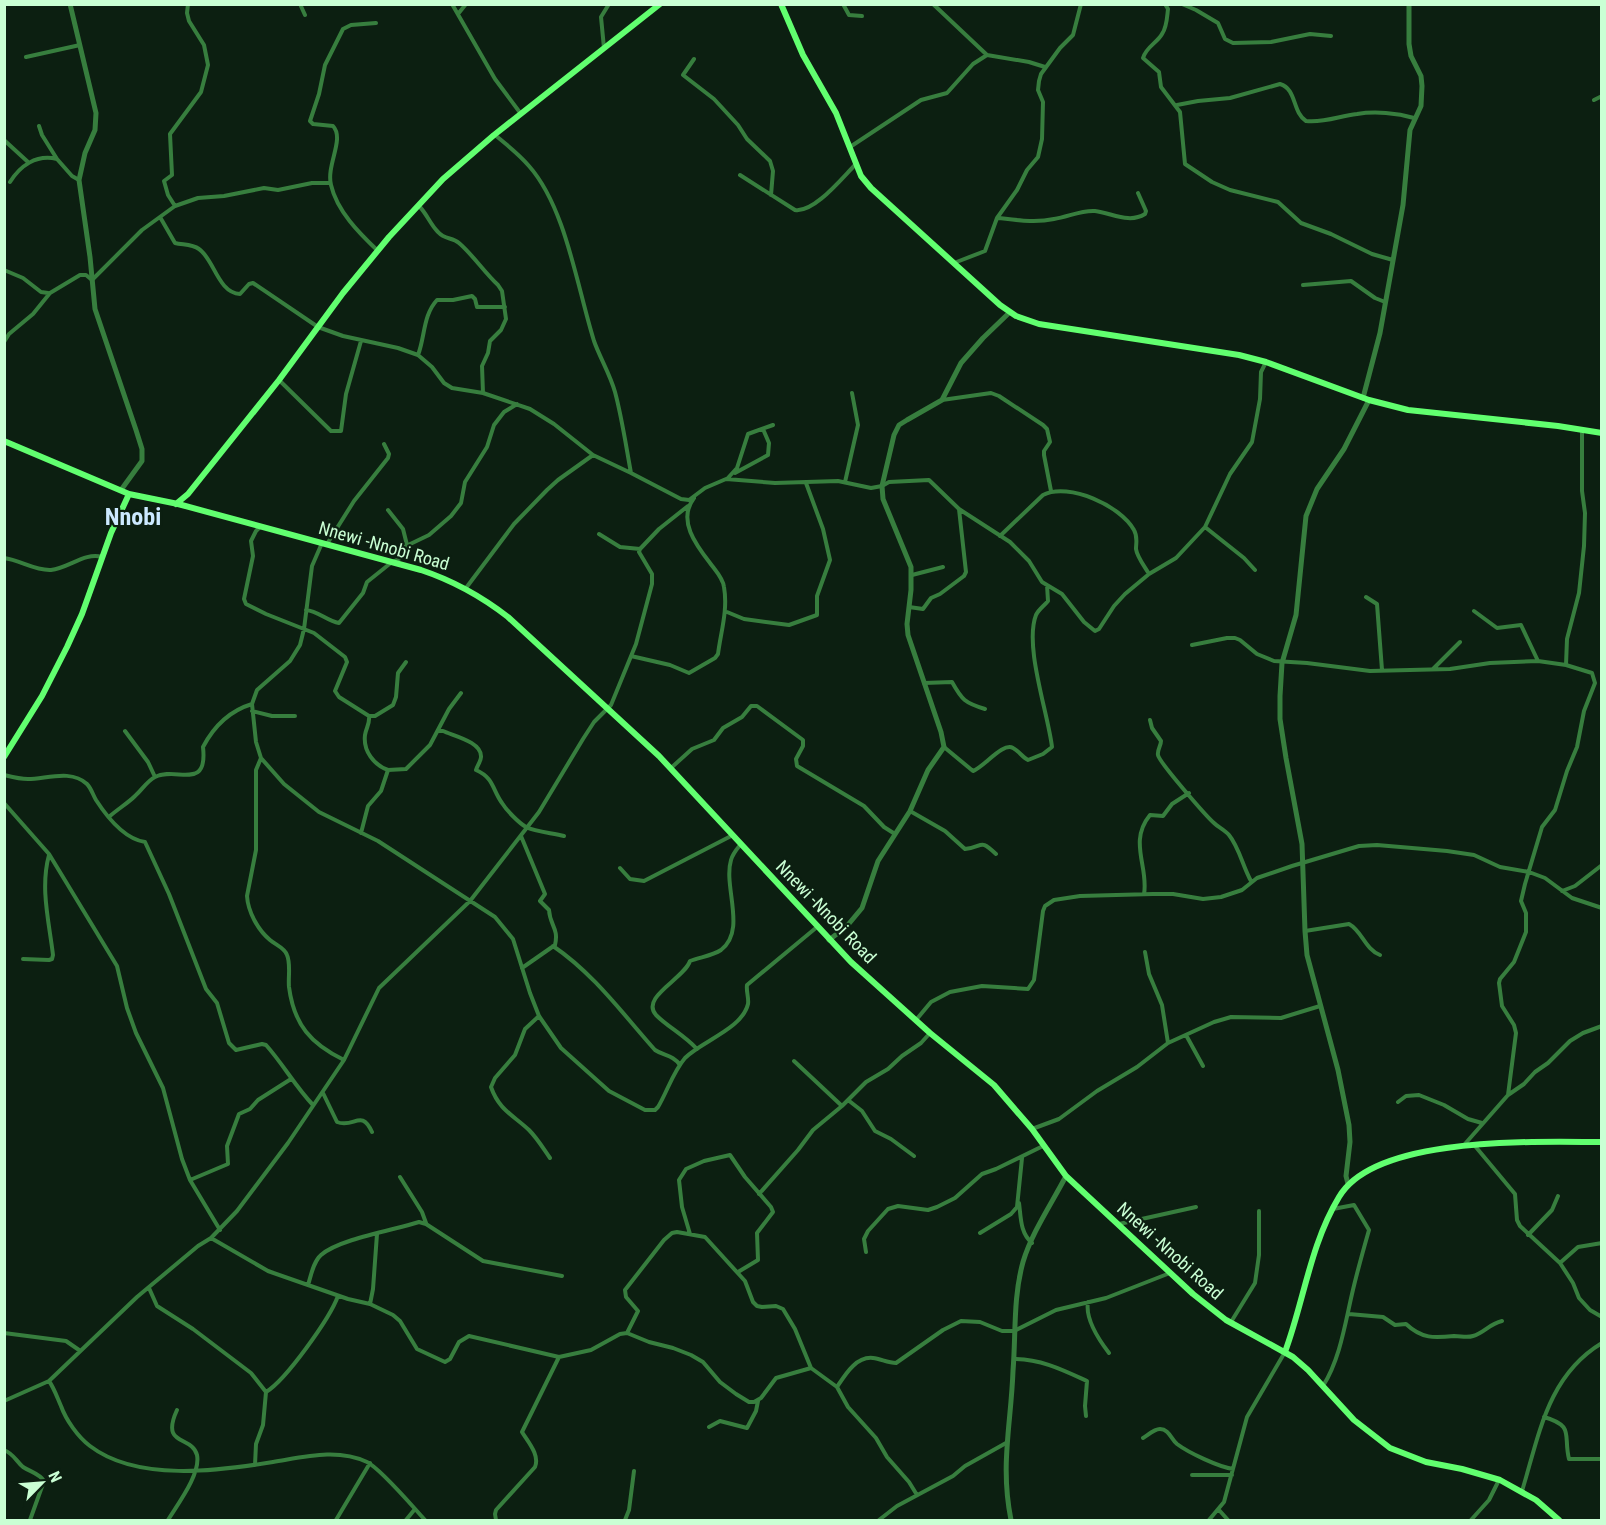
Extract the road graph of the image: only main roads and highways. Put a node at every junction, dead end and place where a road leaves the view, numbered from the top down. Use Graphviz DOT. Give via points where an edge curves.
graph roads {
  1 [pos="660,4"];
  2 [pos="781,4"];
  3 [pos="1602,433"];
  4 [pos="4,441"];
  5 [pos="129,494"];
  6 [pos="188,494"];
  7 [pos="176,504"];
  8 [pos="189,508"];
  9 [pos="4,757"];
  10 [pos="1602,1142"];
  11 [pos="1285,1352"];
  12 [pos="1559,1521"];
  1 -- 6 [label="main road" via="443,179 378,251"];
  2 -- 3 [label="main road" via="802,55 836,113 855,165 871,188 1010,312 1029,322 1215,350 1266,362 1407,410"];
  4 -- 5 [label="main road, Nnewi -Nnobi Road"];
  5 -- 7 [label="main road, Nnewi -Nnobi Road"];
  5 -- 9 [label="main road" via="67,647"];
  6 -- 7 [label="main road"];
  6 -- 8 [label="main road"];
  7 -- 8 [label="main road, Nnewi -Nnobi Road"];
  8 -- 11 [label="main road, Nnewi -Nnobi Road" via="444,578 508,617 671,768 851,962 994,1085 1066,1176 1208,1306"];
  10 -- 11 [label="main road" via="1462,1146 1387,1161 1365,1172 1348,1184 1318,1239"];
  11 -- 12 [label="main road, Nnewi -Nnobi Road" via="1308,1370 1354,1420 1390,1448 1426,1462 1500,1480 1536,1500"];
}
